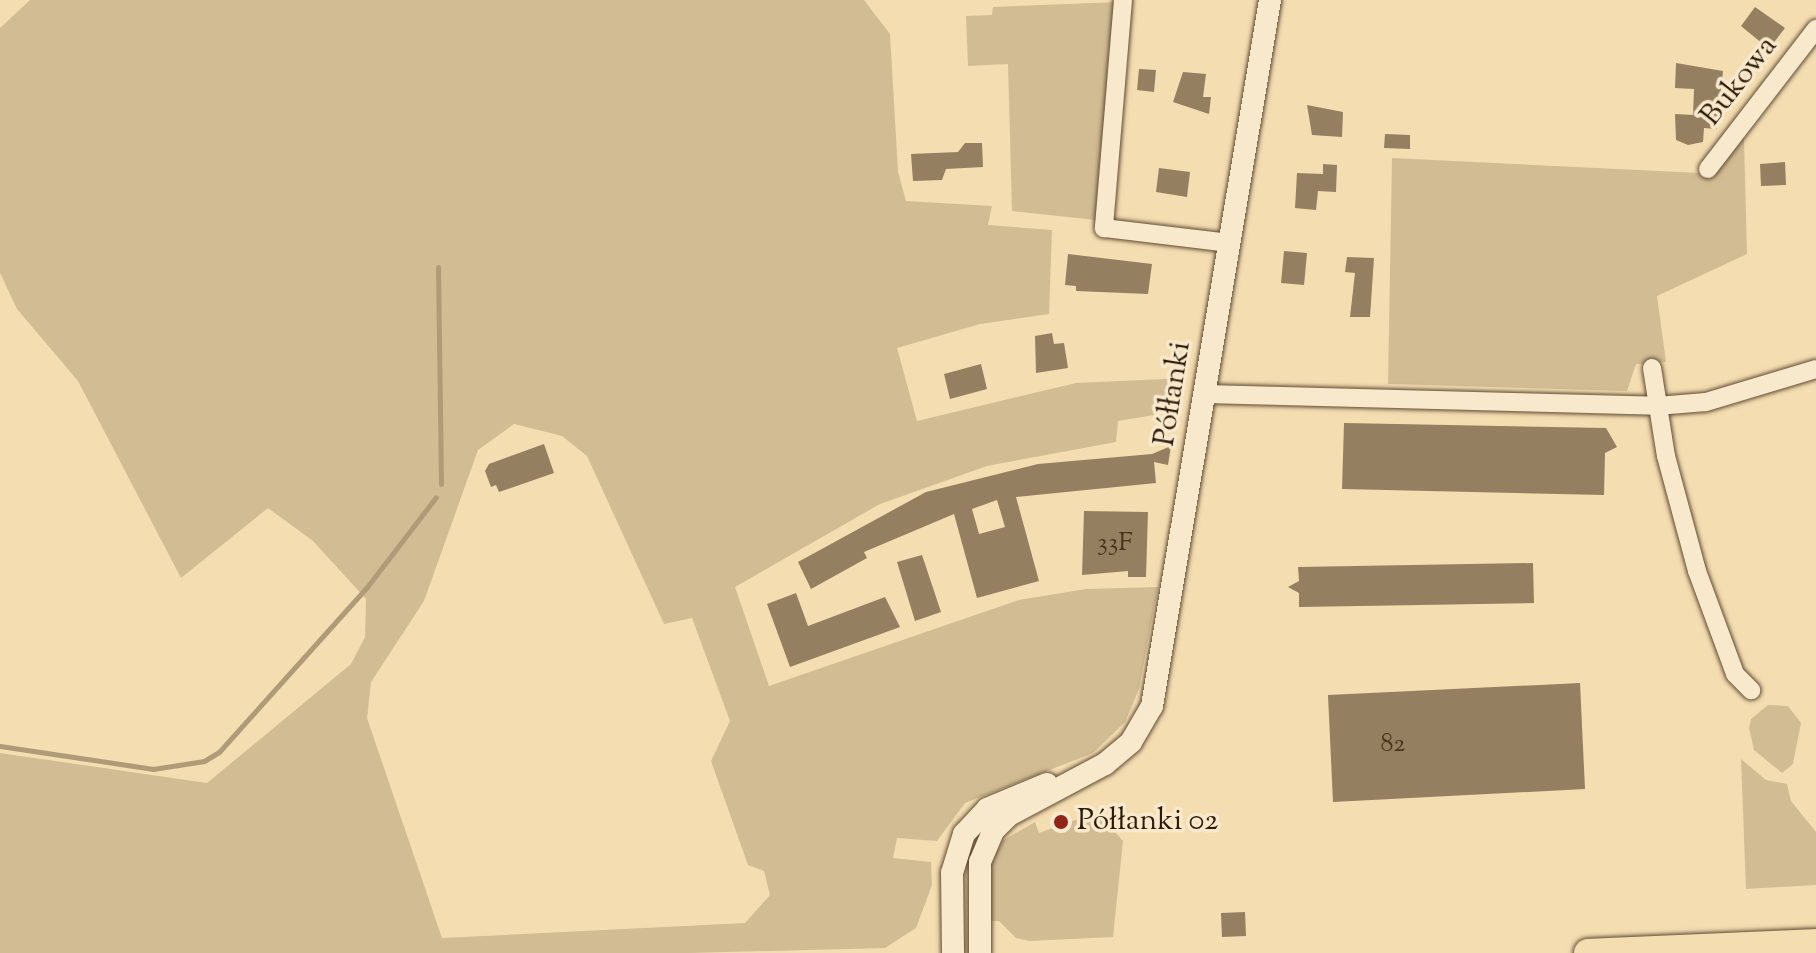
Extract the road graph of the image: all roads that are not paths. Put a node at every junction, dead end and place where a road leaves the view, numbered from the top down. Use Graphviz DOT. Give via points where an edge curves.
graph roads {
  1 [pos="1123,0"];
  2 [pos="1270,0"];
  3 [pos="1816,29"];
  4 [pos="1708,169"];
  5 [pos="1229,243"];
  6 [pos="1652,368"];
  7 [pos="1816,369"];
  8 [pos="1205,394"];
  9 [pos="1657,406"];
  10 [pos="1751,690"];
  11 [pos="1091,773"];
  12 [pos="1816,943"];
  13 [pos="953,953"];
  14 [pos="980,953"];
  15 [pos="1588,953"];
  1 -- 5 [label="street" via="1104,228"];
  2 -- 5 [label="street, Półłanki"];
  3 -- 4 [label="street, Bukowa"];
  5 -- 8 [label="street, Półłanki"];
  6 -- 9 [label="street"];
  7 -- 9 [label="street" via="1706,402"];
  8 -- 9 [label="street"];
  8 -- 11 [label="street, Półłanki" via="1152,706 1131,742"];
  9 -- 10 [label="street" via="1675,495 1702,583 1735,674"];
  11 -- 13 [label="street, Półłanki" via="1017,794 972,822 952,873"];
  11 -- 14 [label="street, Półłanki" via="1009,815 990,836 979,872"];
  12 -- 15 [label="main road"];
}
